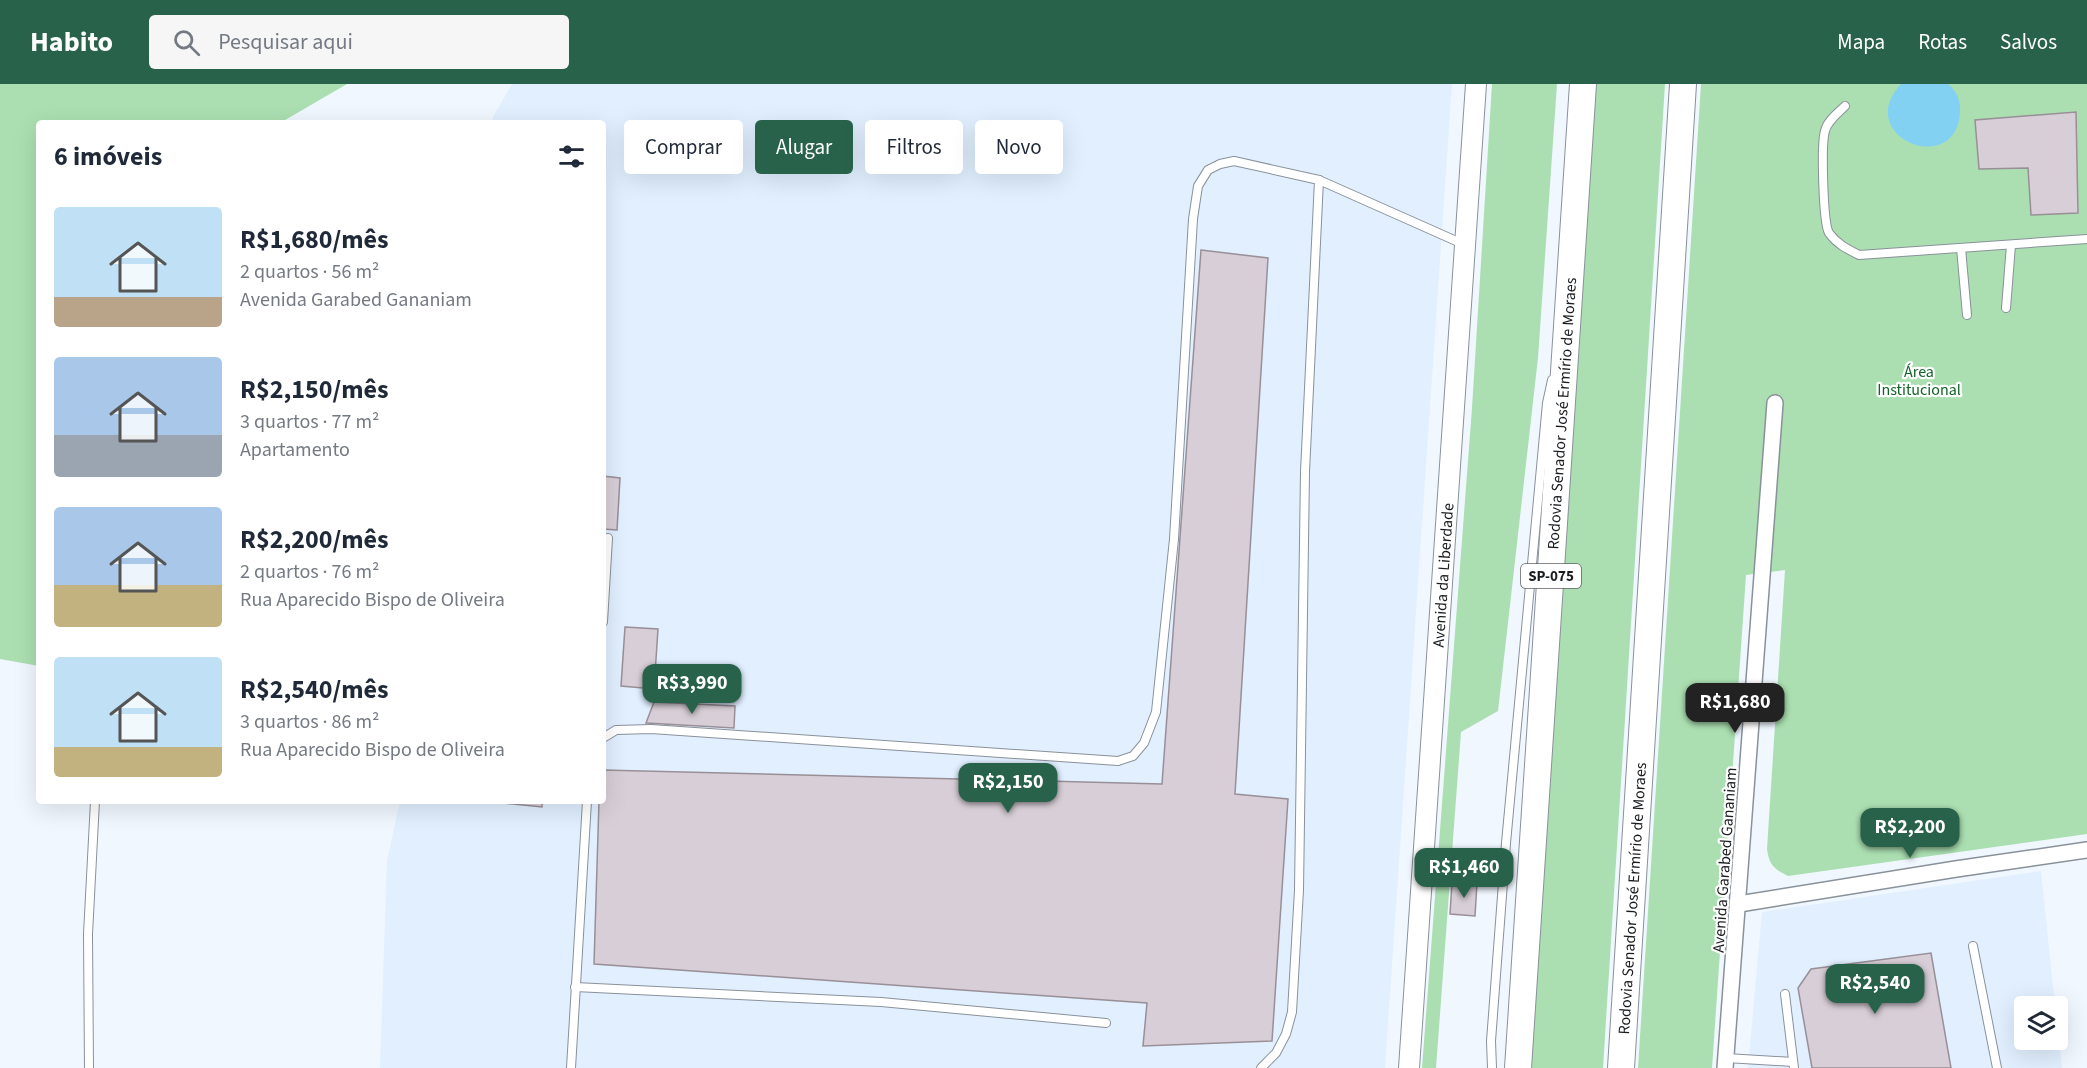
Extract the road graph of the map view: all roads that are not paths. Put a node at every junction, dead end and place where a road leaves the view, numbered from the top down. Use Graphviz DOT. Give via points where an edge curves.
graph roads {
  1 [pos="1476,84"];
  2 [pos="1583,84"];
  3 [pos="1683,84"];
  4 [pos="1845,106"];
  5 [pos="1319,180"];
  6 [pos="2087,239"];
  7 [pos="2010,244"];
  8 [pos="1466,246"];
  9 [pos="1961,248"];
  10 [pos="2006,308"];
  11 [pos="1568,315"];
  12 [pos="1967,315"];
  13 [pos="1775,403"];
  14 [pos="608,538"];
  15 [pos="606,572"];
  16 [pos="606,736"];
  17 [pos="95,804"];
  18 [pos="587,804"];
  19 [pos="2087,850"];
  20 [pos="1739,904"];
  21 [pos="1973,946"];
  22 [pos="575,987"];
  23 [pos="1785,994"];
  24 [pos="1106,1023"];
  25 [pos="1726,1063"];
  26 [pos="1793,1065"];
  27 [pos="89,1068"];
  28 [pos="571,1068"];
  29 [pos="1262,1068"];
  30 [pos="1409,1068"];
  31 [pos="1491,1068"];
  32 [pos="1518,1068"];
  33 [pos="1621,1068"];
  34 [pos="1997,1068"];
  1 -- 8 [label="street, Avenida da Liberdade"];
  2 -- 11 [label="highway, Rodovia Senador José Ermírio de Moraes / SP-075"];
  3 -- 33 [label="highway, Rodovia Senador José Ermírio de Moraes"];
  4 -- 9 [label="lane" via="1825,131 1823,199 1828,231 1842,247 1858,255"];
  5 -- 8 [label="lane"];
  5 -- 16 [label="lane" via="1234,161 1208,170 1198,186 1174,539 1156,712 1144,743 1133,756 1118,761 651,729 616,730"];
  5 -- 29 [label="lane" via="1305,472 1299,868 1292,1012 1276,1053"];
  6 -- 7 [label="lane"];
  7 -- 9 [label="lane"];
  7 -- 10 [label="lane"];
  8 -- 30 [label="street, Avenida da Liberdade"];
  9 -- 12 [label="lane"];
  11 -- 31 [label="lane" via="1546,404 1504,865"];
  11 -- 32 [label="highway, Rodovia Senador José Ermírio de Moraes / SP-075"];
  13 -- 20 [label="street, Avenida Garabed Gananiam"];
  14 -- 15 [label="lane"];
  17 -- 27 [label="lane" via="88,934"];
  18 -- 22 [label="lane"];
  19 -- 20 [label="street"];
  20 -- 25 [label="street, Avenida Garabed Gananiam"];
  21 -- 34 [label="lane"];
  22 -- 24 [label="lane" via="881,1002"];
  22 -- 28 [label="lane"];
  23 -- 26 [label="lane"];
  25 -- 26 [label="lane"];
}
